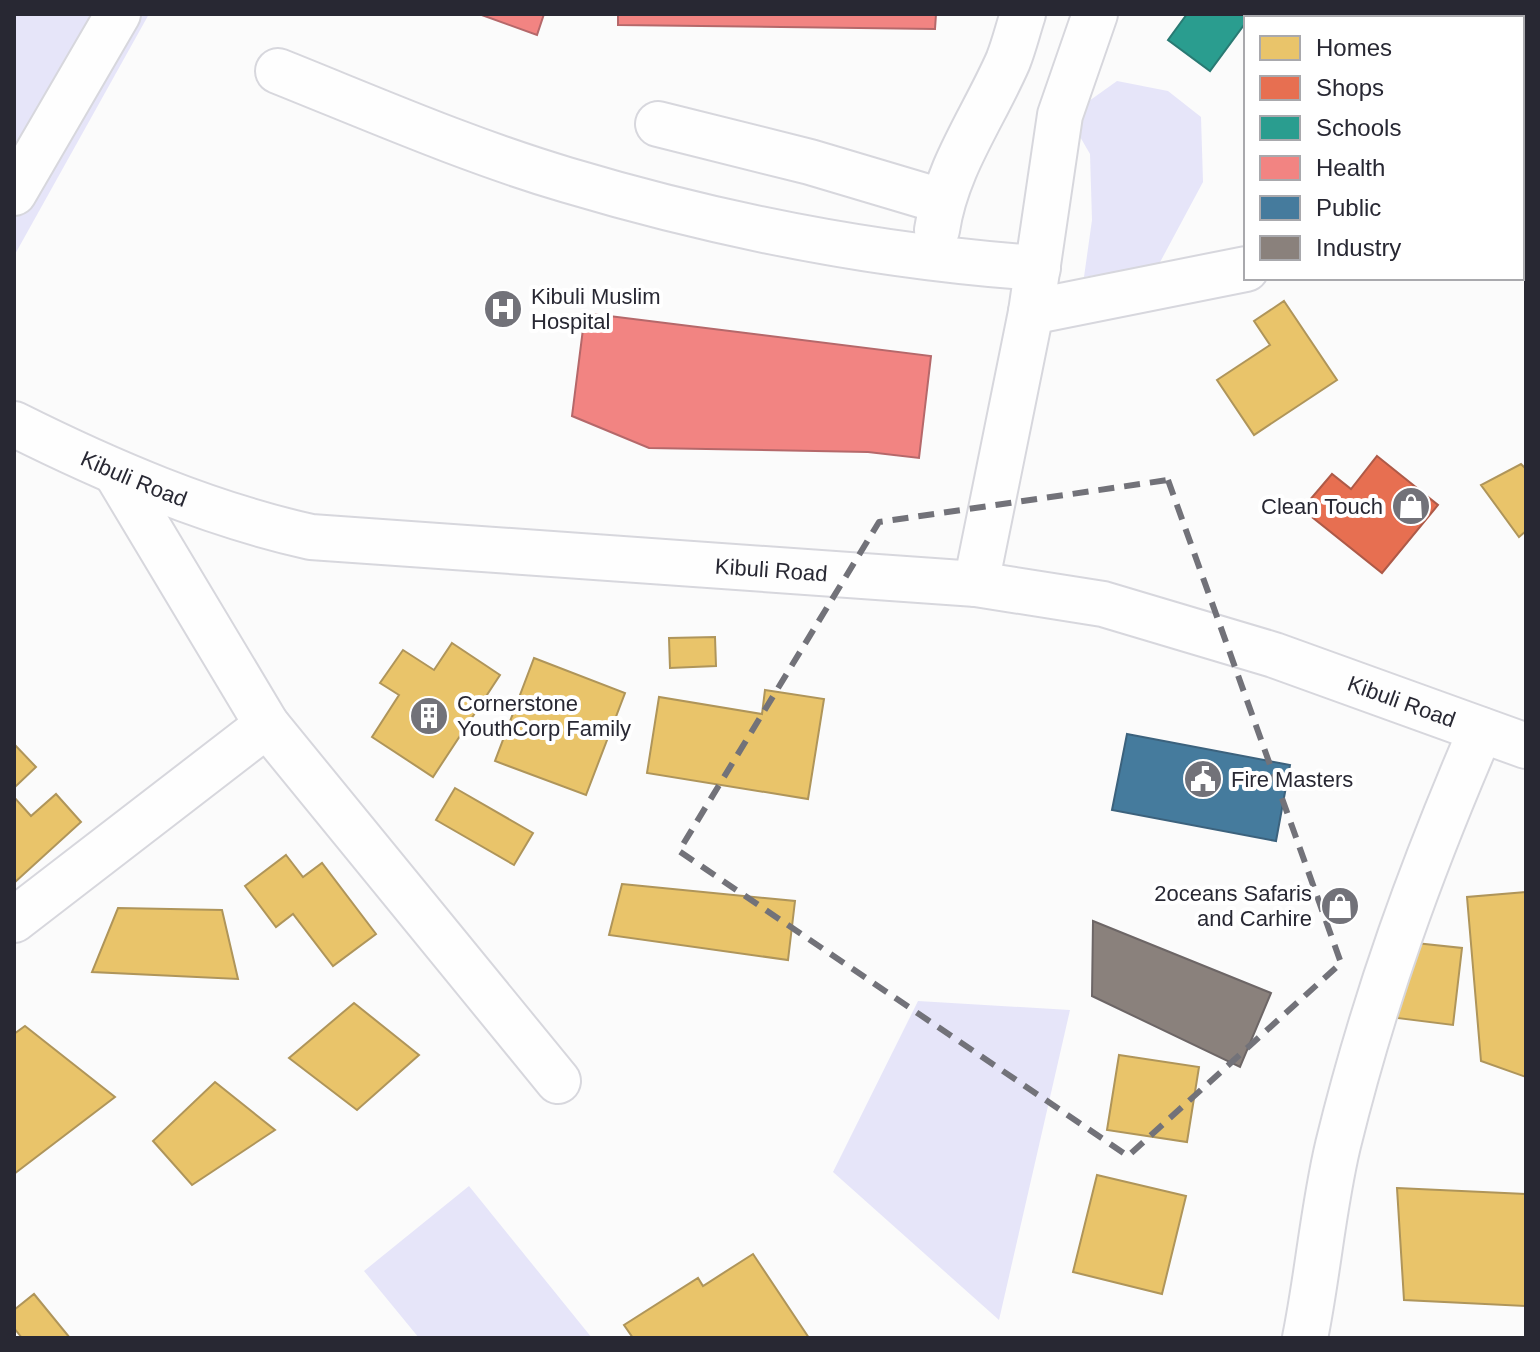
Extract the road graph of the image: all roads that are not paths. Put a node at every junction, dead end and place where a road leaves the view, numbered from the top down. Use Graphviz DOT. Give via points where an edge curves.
graph roads {
  1 [pos="118,14"];
  2 [pos="1023,14"];
  3 [pos="1095,14"];
  4 [pos="278,71"];
  5 [pos="658,124"];
  6 [pos="14,193"];
  7 [pos="941,201"];
  8 [pos="932,260"];
  9 [pos="1038,268"];
  10 [pos="1244,269"];
  11 [pos="1031,312"];
  12 [pos="14,424"];
  13 [pos="116,473"];
  14 [pos="976,584"];
  15 [pos="267,725"];
  16 [pos="1481,730"];
  17 [pos="1525,743"];
  18 [pos="14,920"];
  19 [pos="558,1081"];
  20 [pos="1305,1338"];
  1 -- 6 [label="street"];
  2 -- 7 [label="street" via="1008,60"];
  3 -- 9 [label="street" via="1060,115"];
  4 -- 8 [label="street" via="565,180 725,222"];
  5 -- 7 [label="street"];
  7 -- 8 [label="street"];
  8 -- 9 [label="street"];
  9 -- 11 [label="street"];
  10 -- 11 [label="street"];
  11 -- 14 [label="street"];
  12 -- 13 [label="street, Kibuli Road"];
  13 -- 14 [label="street, Kibuli Road" via="264,527 311,537"];
  13 -- 15 [label="street"];
  14 -- 16 [label="street, Kibuli Road" via="1103,604 1176,624"];
  15 -- 18 [label="street"];
  15 -- 19 [label="street"];
  16 -- 17 [label="street, Kibuli Road"];
  16 -- 20 [label="street" via="1376,1000 1337,1149"];
}
